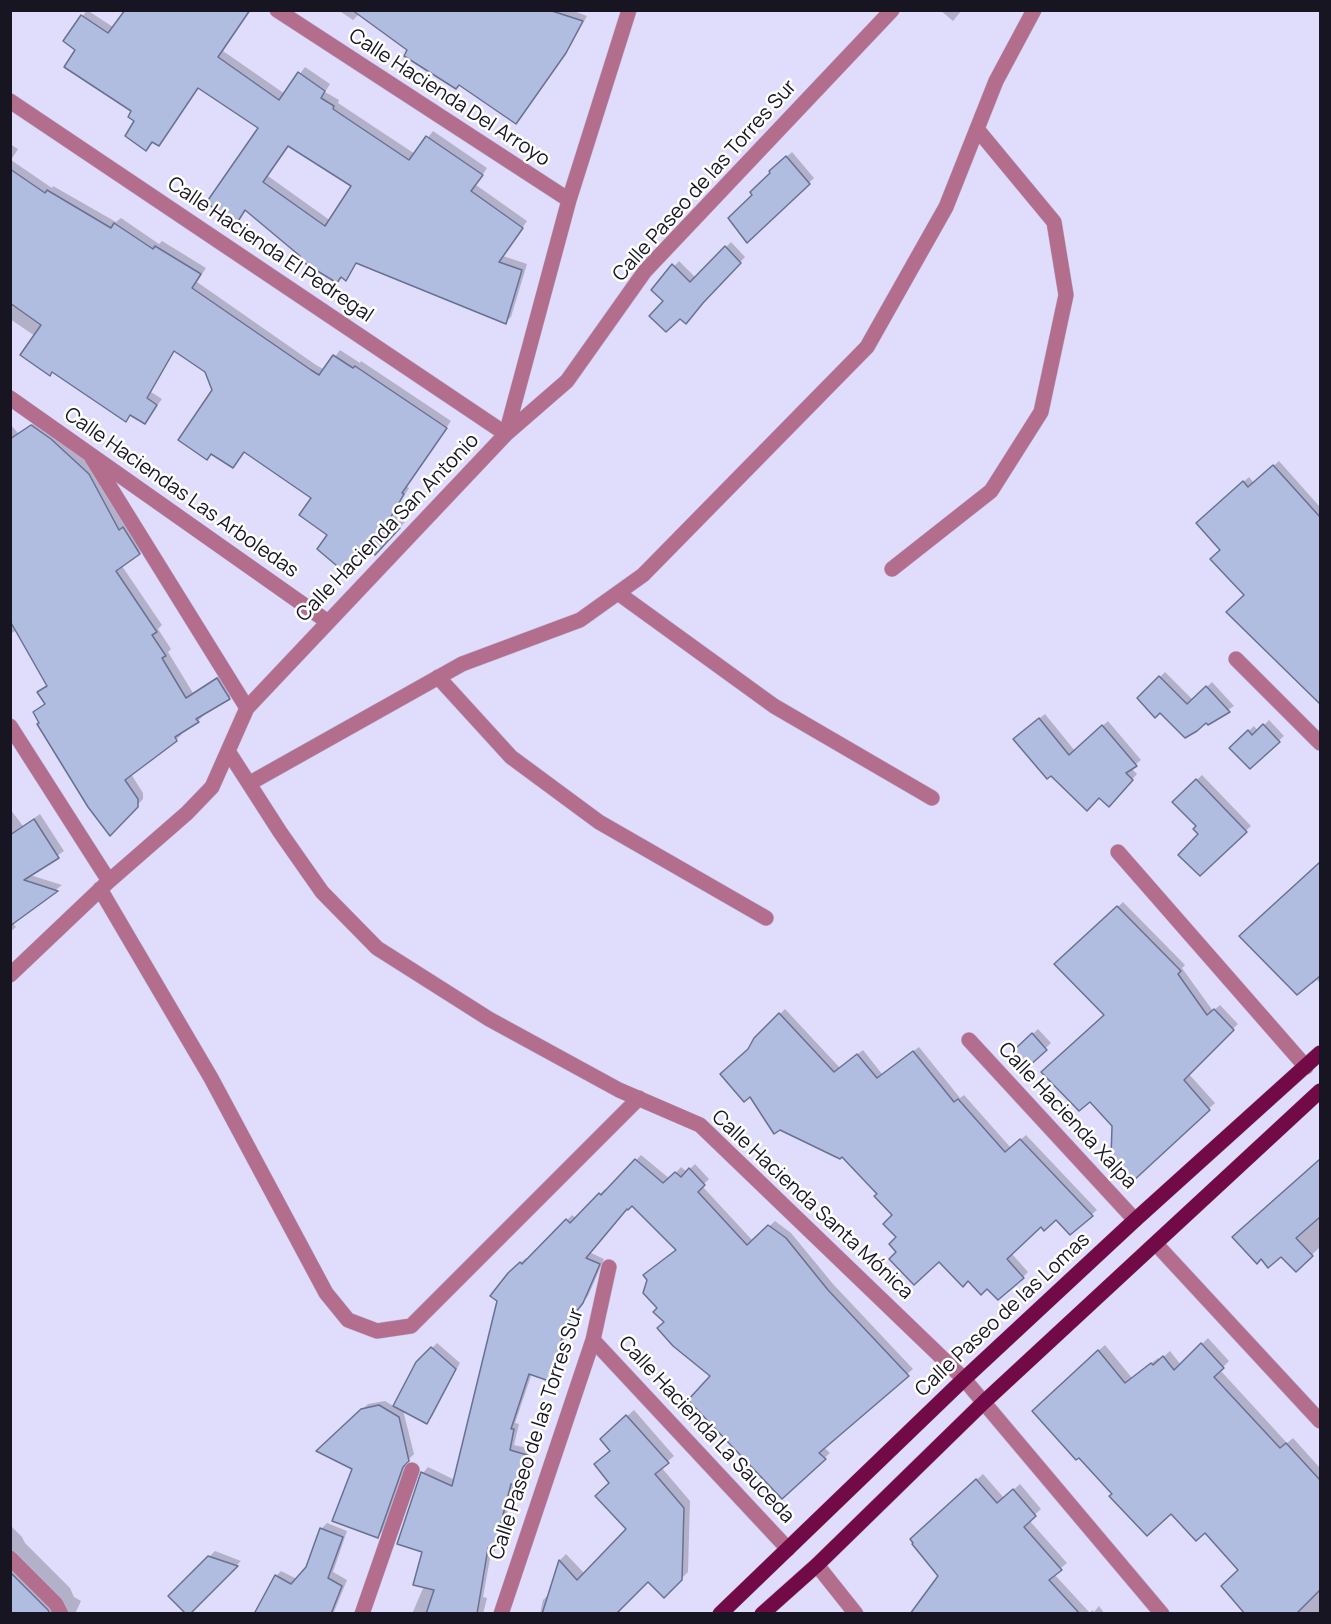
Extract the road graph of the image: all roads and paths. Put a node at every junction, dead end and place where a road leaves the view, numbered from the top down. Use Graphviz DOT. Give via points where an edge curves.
graph roads {
  1 [pos="277,10"];
  2 [pos="629,10"];
  3 [pos="892,10"];
  4 [pos="1034,10"];
  5 [pos="10,101"];
  6 [pos="977,129"];
  7 [pos="569,200"];
  8 [pos="10,398"];
  9 [pos="506,434"];
  10 [pos="87,451"];
  11 [pos="892,569"];
  12 [pos="618,593"];
  13 [pos="328,622"];
  14 [pos="1236,659"];
  15 [pos="438,677"];
  16 [pos="247,708"];
  17 [pos="10,726"];
  18 [pos="1320,743"];
  19 [pos="228,751"];
  20 [pos="250,783"];
  21 [pos="932,798"];
  22 [pos="1118,852"];
  23 [pos="105,885"];
  24 [pos="766,918"];
  25 [pos="10,975"];
  26 [pos="969,1040"];
  27 [pos="1320,1053"];
  28 [pos="1306,1066"];
  29 [pos="1320,1091"];
  30 [pos="639,1098"];
  31 [pos="1135,1220"];
  32 [pos="1156,1244"];
  33 [pos="609,1267"];
  34 [pos="593,1340"];
  35 [pos="964,1379"];
  36 [pos="984,1402"];
  37 [pos="1320,1421"];
  38 [pos="412,1470"];
  39 [pos="788,1549"];
  40 [pos="10,1558"];
  41 [pos="817,1565"];
  42 [pos="61,1614"];
  43 [pos="362,1614"];
  44 [pos="501,1614"];
  45 [pos="720,1614"];
  46 [pos="762,1614"];
  47 [pos="855,1614"];
  48 [pos="1162,1614"];
  1 -- 7 [label="street, Calle Hacienda Del Arroyo"];
  2 -- 7 [label="street, Calle Hacienda San Antonio"];
  3 -- 9 [label="street, Calle Paseo de las Torres Sur" via="645,272 567,381"];
  4 -- 6 [label="street" via="996,81"];
  5 -- 9 [label="street, Calle Hacienda El Pedregal"];
  6 -- 11 [label="street" via="1054,222 1066,295 1041,412 1023,442 991,491"];
  6 -- 12 [label="street" via="946,207 867,347 643,575"];
  7 -- 9 [label="street, Calle Hacienda San Antonio"];
  8 -- 10 [label="street, Calle Haciendas Las Arboledas"];
  9 -- 13 [label="street, Calle Hacienda San Antonio"];
  10 -- 13 [label="street, Calle Haciendas Las Arboledas"];
  10 -- 16 [label="street"];
  12 -- 15 [label="street" via="580,620 462,664"];
  12 -- 21 [label="street" via="774,706"];
  13 -- 16 [label="street, Calle Hacienda San Antonio"];
  14 -- 18 [label="street"];
  15 -- 20 [label="street"];
  15 -- 24 [label="street" via="512,757 599,822"];
  16 -- 19 [label="street, Calle Hacienda San Antonio"];
  17 -- 23 [label="street"];
  19 -- 20 [label="street, Calle Hacienda Santa Mónica"];
  19 -- 23 [label="street, Calle Hacienda San Antonio" via="212,787"];
  20 -- 30 [label="street, Calle Hacienda Santa Mónica" via="322,892 377,948 489,1019"];
  22 -- 28 [label="street"];
  23 -- 25 [label="street, Calle Hacienda San Antonio"];
  23 -- 30 [label="street" via="326,1293 348,1320 377,1331 411,1326"];
  26 -- 31 [label="street, Calle Hacienda Xalpa"];
  27 -- 28 [label="main road, Calle Paseo de las Lomas"];
  28 -- 31 [label="main road, Calle Paseo de las Lomas"];
  29 -- 32 [label="main road"];
  30 -- 35 [label="street, Calle Hacienda Santa Mónica" via="700,1125"];
  31 -- 35 [label="main road, Calle Paseo de las Lomas"];
  32 -- 36 [label="main road"];
  32 -- 37 [label="street"];
  33 -- 34 [label="street, Calle Paseo de las Torres Sur"];
  34 -- 39 [label="street, Calle Hacienda La Sauceda"];
  34 -- 44 [label="street, Calle Paseo de las Torres Sur"];
  35 -- 36 [label="street, Calle Hacienda Santa Mónica"];
  35 -- 39 [label="main road, Calle Paseo de las Lomas"];
  36 -- 41 [label="main road"];
  36 -- 48 [label="street, Calle Hacienda Santa Mónica"];
  38 -- 43 [label="street"];
  39 -- 45 [label="main road, Calle Paseo de las Lomas"];
  40 -- 42 [label="street" via="56,1604"];
  41 -- 46 [label="main road"];
  41 -- 47 [label="street"];
}
